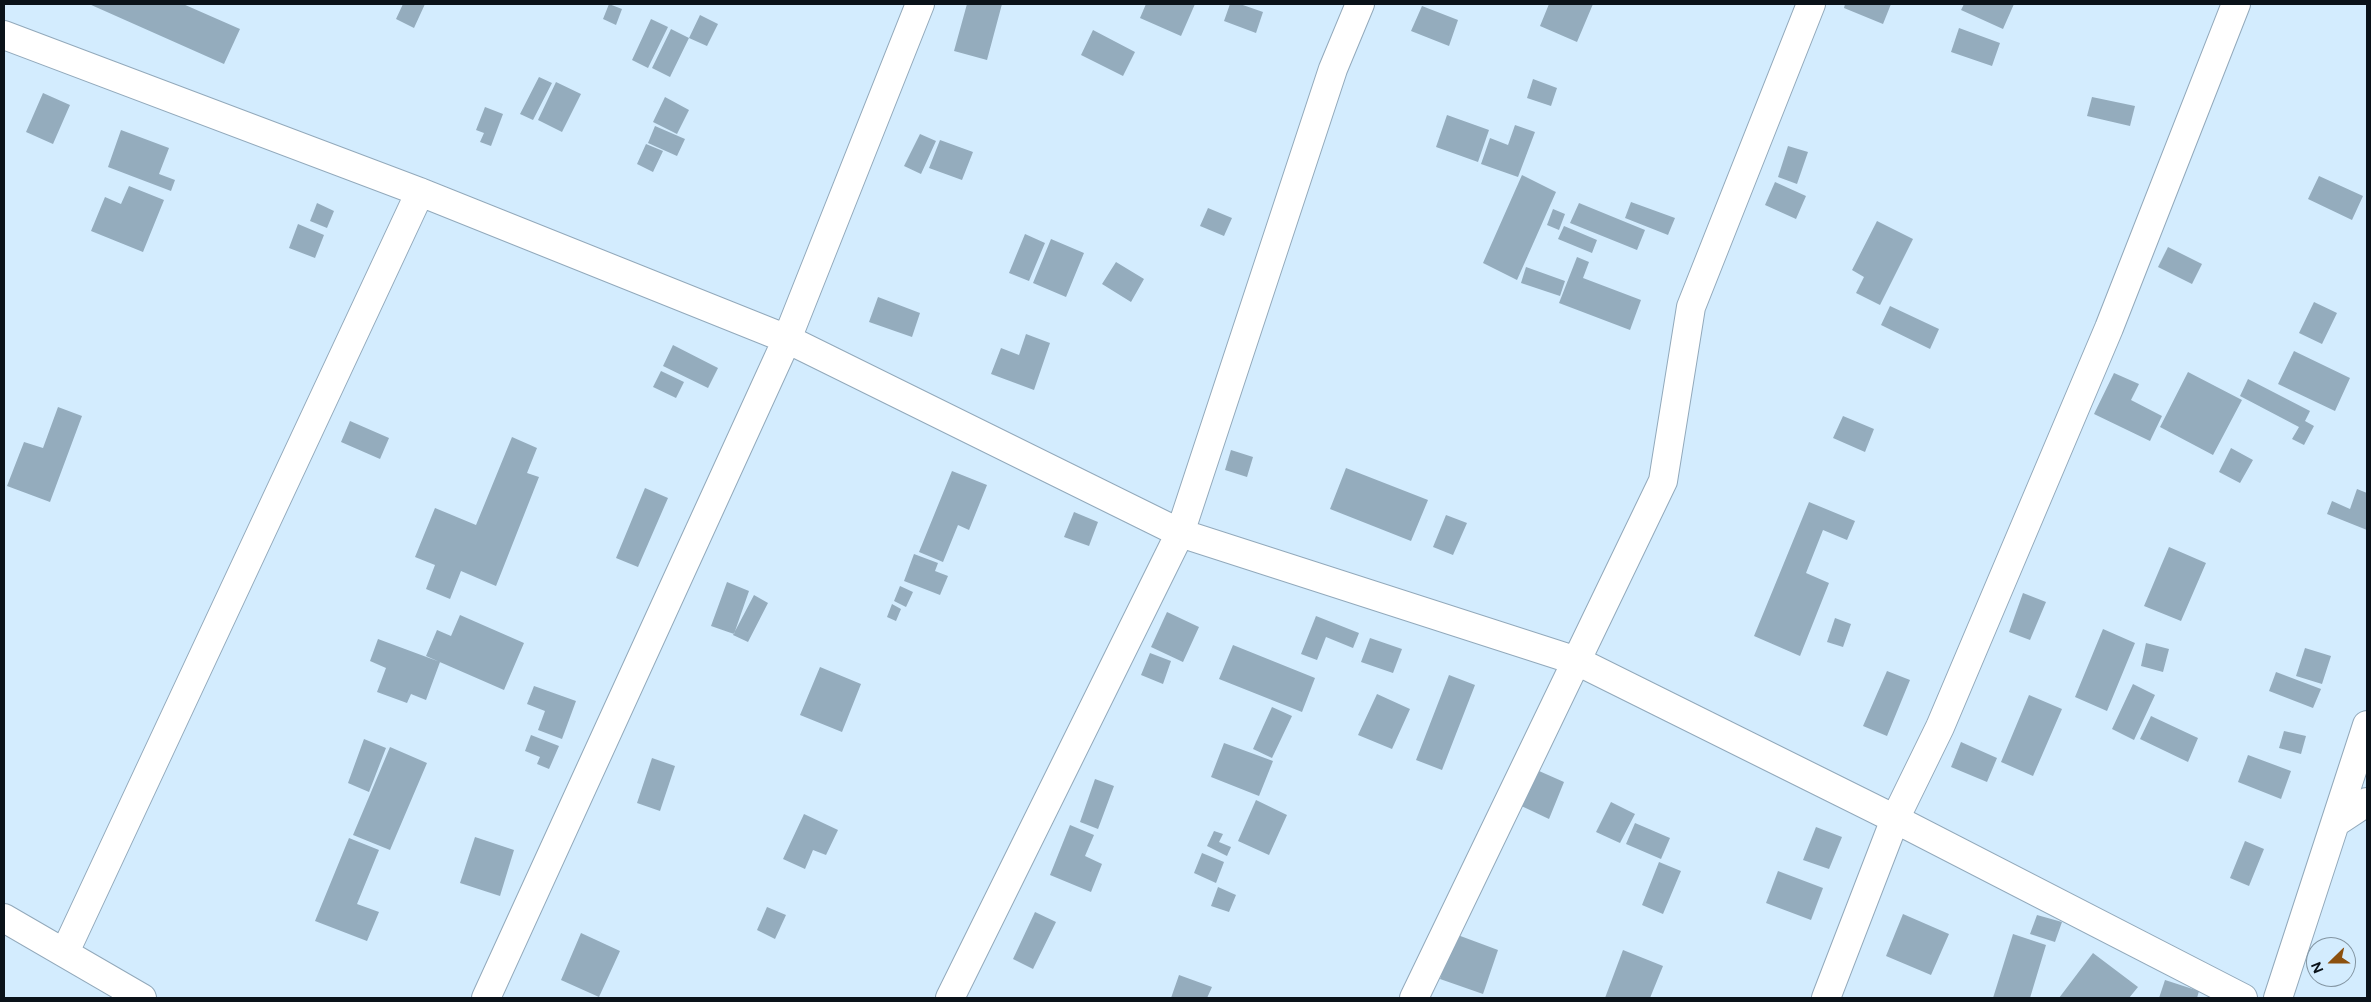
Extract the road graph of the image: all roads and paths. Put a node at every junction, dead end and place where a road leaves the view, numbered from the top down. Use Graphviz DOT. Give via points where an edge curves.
graph roads {
  1 [pos="920,4"];
  2 [pos="1360,4"];
  3 [pos="1811,4"];
  4 [pos="2236,4"];
  5 [pos="4,35"];
  6 [pos="420,192"];
  7 [pos="787,339"];
  8 [pos="1180,533"];
  9 [pos="1577,661"];
  10 [pos="2367,725"];
  11 [pos="2367,802"];
  12 [pos="1895,819"];
  13 [pos="2335,823"];
  14 [pos="4,918"];
  15 [pos="65,952"];
  16 [pos="142,998"];
  17 [pos="486,998"];
  18 [pos="950,998"];
  19 [pos="1414,998"];
  20 [pos="1826,998"];
  21 [pos="2243,998"];
  22 [pos="2278,998"];
  1 -- 7 [label="street"];
  2 -- 8 [label="street" via="1333,69"];
  3 -- 9 [label="street" via="1691,307 1664,481"];
  4 -- 12 [label="street" via="2109,328 1940,727"];
  5 -- 6 [label="street"];
  6 -- 7 [label="street"];
  6 -- 15 [label="street"];
  7 -- 8 [label="street"];
  7 -- 17 [label="street"];
  8 -- 9 [label="street"];
  8 -- 18 [label="street"];
  9 -- 12 [label="street"];
  9 -- 19 [label="street"];
  10 -- 13 [label="street"];
  11 -- 13 [label="street"];
  12 -- 20 [label="street"];
  12 -- 21 [label="street"];
  13 -- 22 [label="street"];
  14 -- 15 [label="street"];
  15 -- 16 [label="street"];
}
